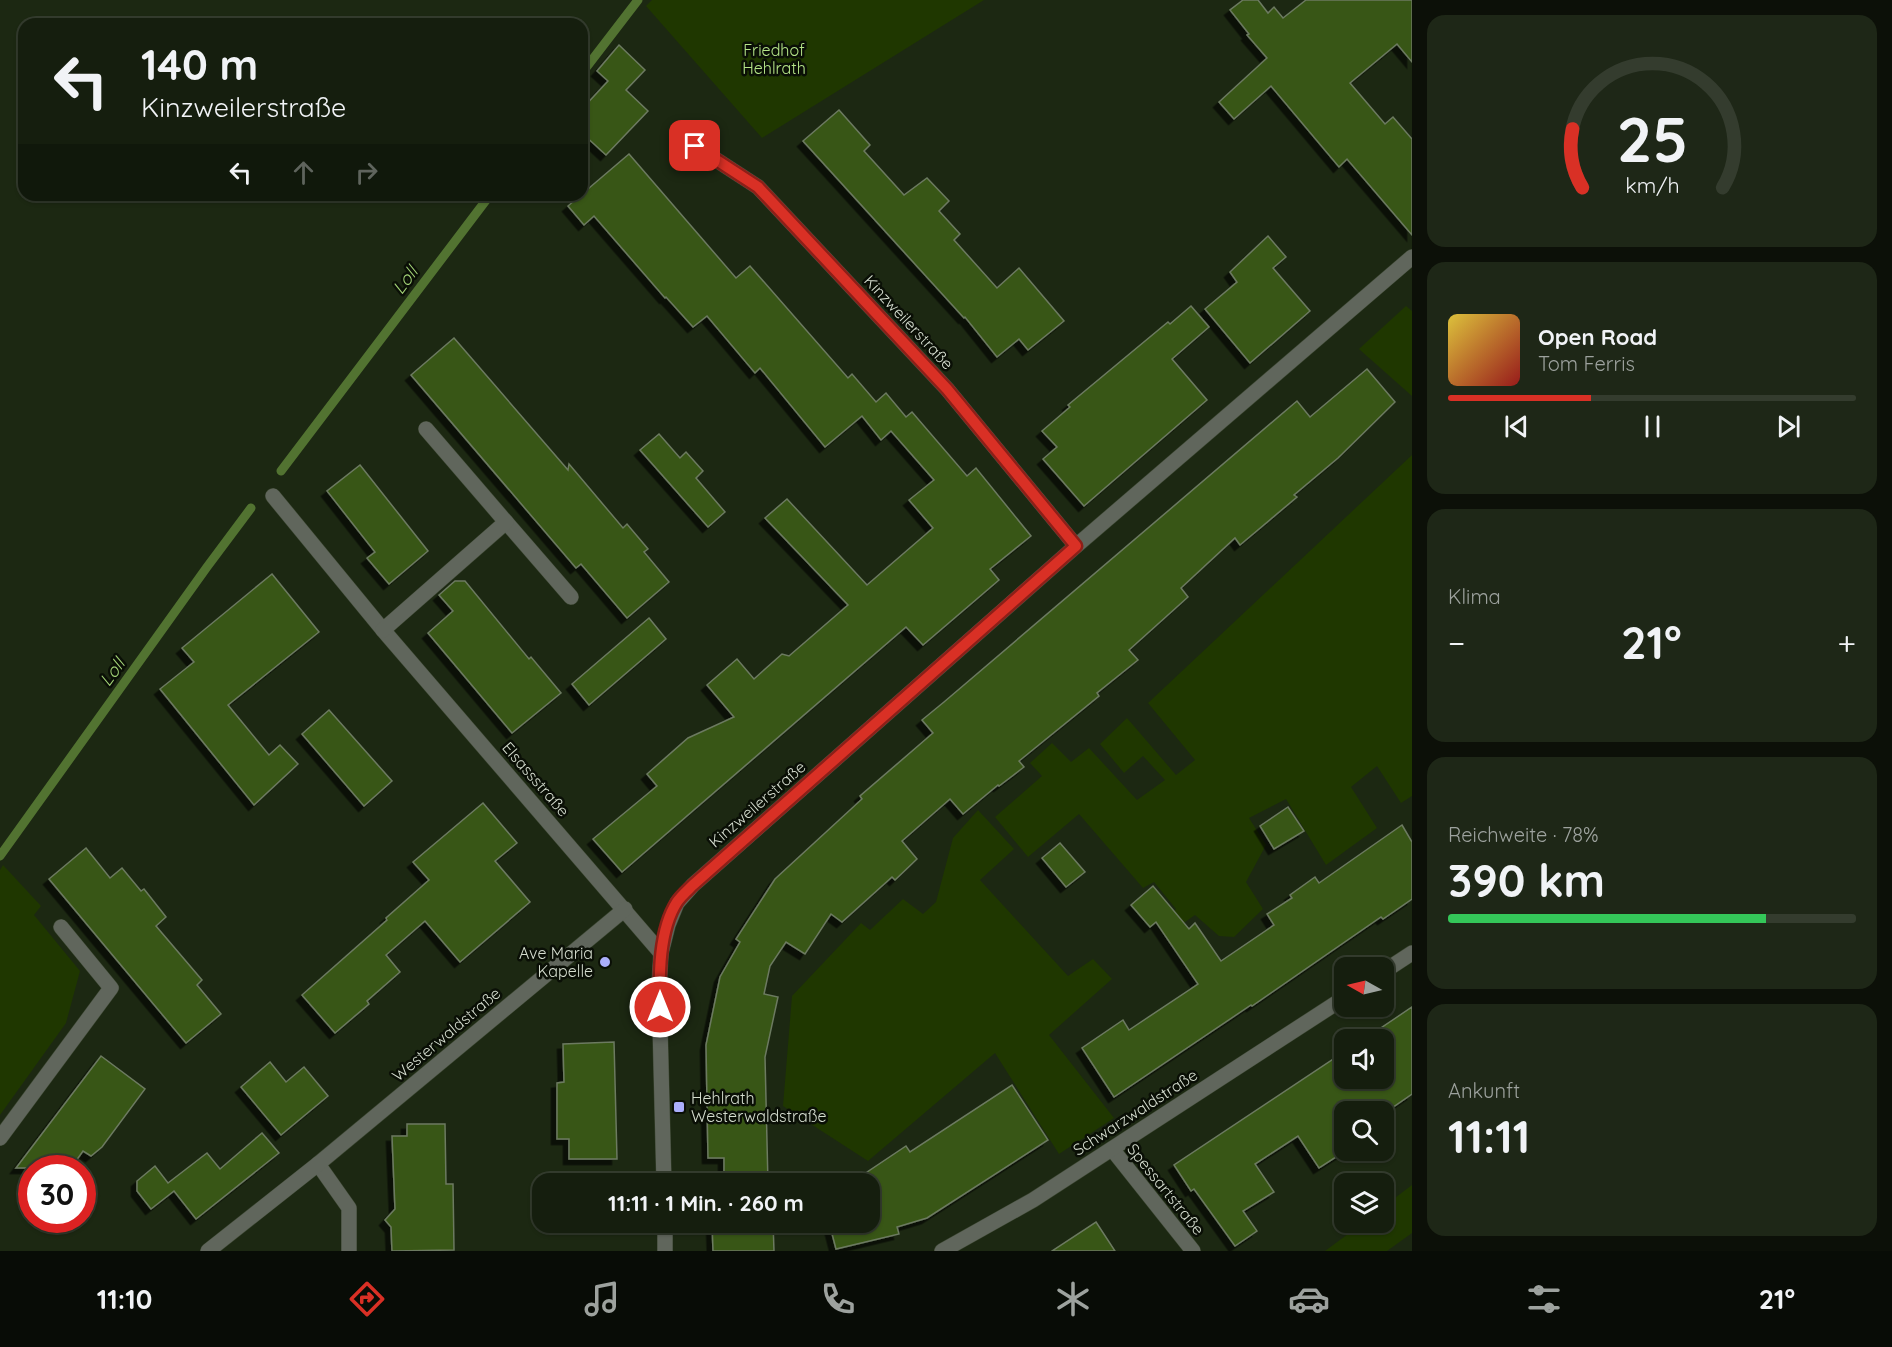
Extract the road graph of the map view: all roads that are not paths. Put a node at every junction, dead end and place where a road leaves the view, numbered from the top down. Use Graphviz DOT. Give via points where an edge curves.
graph roads {
  1 [pos="695,146"];
  2 [pos="1412,257"];
  3 [pos="426,429"];
  4 [pos="273,496"];
  5 [pos="506,522"];
  6 [pos="1076,546"];
  7 [pos="571,597"];
  8 [pos="383,630"];
  9 [pos="625,909"];
  10 [pos="61,927"];
  11 [pos="661,953"];
  12 [pos="1412,953"];
  13 [pos="1394,965"];
  14 [pos="1334,1005"];
  15 [pos="0,1138"];
  16 [pos="1112,1149"];
  17 [pos="318,1164"];
  18 [pos="664,1173"];
  19 [pos="665,1233"];
  20 [pos="208,1251"];
  21 [pos="349,1251"];
  22 [pos="665,1251"];
  23 [pos="942,1251"];
  24 [pos="1193,1251"];
  1 -- 6 [label="street, Kinzweilerstraße" via="758,187 947,389"];
  2 -- 6 [label="street, Kinzweilerstraße"];
  3 -- 5 [label="street"];
  4 -- 8 [label="street, Elsassstraße"];
  5 -- 7 [label="street"];
  5 -- 8 [label="street"];
  6 -- 11 [label="street, Kinzweilerstraße" via="693,885 677,903"];
  8 -- 9 [label="street, Elsassstraße"];
  9 -- 11 [label="street, Elsassstraße"];
  9 -- 17 [label="street, Westerwaldstraße"];
  10 -- 15 [label="street" via="111,988"];
  11 -- 18 [label="street, Kinzweilerstraße"];
  12 -- 13 [label="street"];
  14 -- 16 [label="street, Schwarzwaldstraße"];
  16 -- 23 [label="street, Schwarzwaldstraße" via="1033,1200"];
  16 -- 24 [label="street, Spessartstraße"];
  17 -- 20 [label="street, Westerwaldstraße"];
  17 -- 21 [label="street" via="349,1208"];
  19 -- 22 [label="street"];
}
